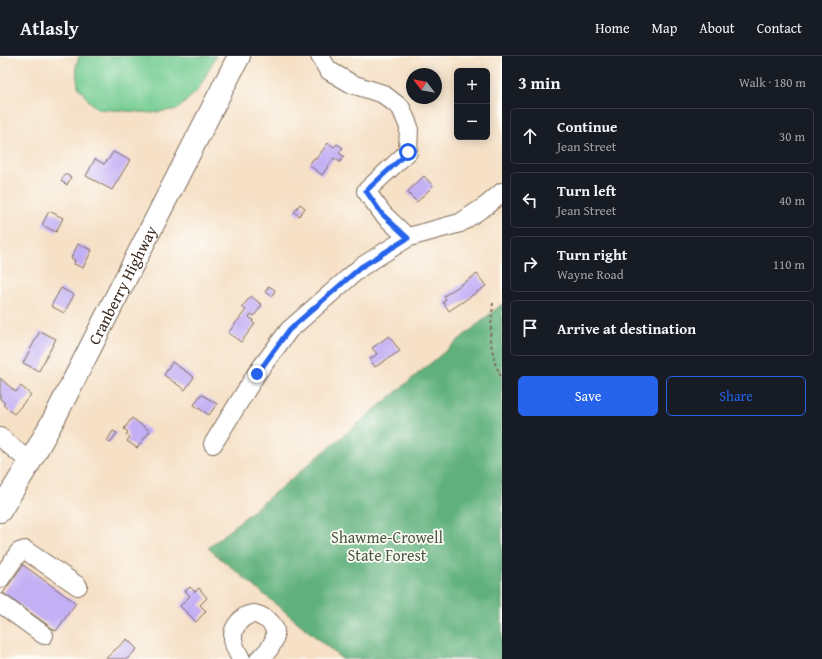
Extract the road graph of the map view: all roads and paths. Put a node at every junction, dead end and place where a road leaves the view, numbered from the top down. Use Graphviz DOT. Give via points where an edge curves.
graph roads {
  1 [pos="239,56"];
  2 [pos="320,56"];
  3 [pos="502,192"];
  4 [pos="408,238"];
  5 [pos="493,303"];
  6 [pos="502,379"];
  7 [pos="0,438"];
  8 [pos="214,444"];
  9 [pos="30,462"];
  10 [pos="0,511"];
  11 [pos="0,579"];
  12 [pos="78,586"];
  13 [pos="0,603"];
  14 [pos="44,635"];
  15 [pos="241,659"];
  16 [pos="259,659"];
  1 -- 9 [label="main road, Cranberry Highway"];
  2 -- 4 [label="street" via="328,70 352,84 383,94 401,108 409,127 408,152 366,191 382,214"];
  3 -- 4 [label="street" via="460,223"];
  4 -- 8 [label="street" via="361,267 289,330 257,374"];
  5 -- 6 [label="path" via="490,339 495,363"];
  7 -- 9 [label="street"];
  9 -- 10 [label="main road, Cranberry Highway"];
  11 -- 12 [label="street" via="19,552 25,550"];
  13 -- 14 [label="street"];
  15 -- 16 [label="street" via="235,650 232,636 235,626 244,616 256,614 274,627 275,638 273,645"];
}
